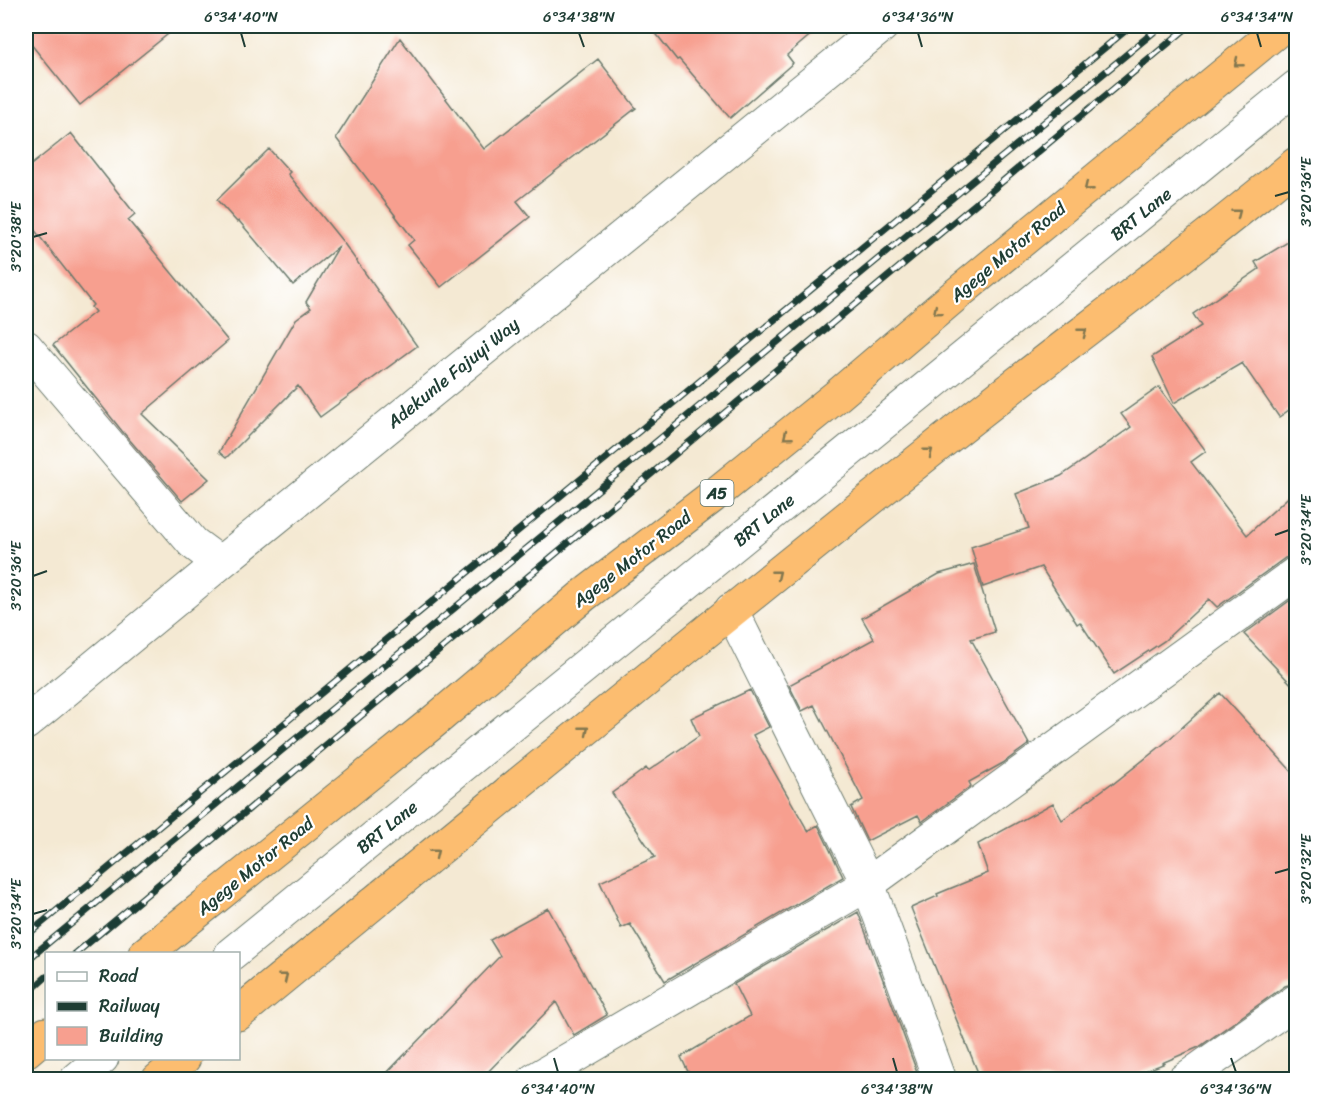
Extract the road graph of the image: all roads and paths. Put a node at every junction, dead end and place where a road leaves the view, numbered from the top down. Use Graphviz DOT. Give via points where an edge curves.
graph roads {
  1 [pos="882,26"];
  2 [pos="1283,26"];
  3 [pos="1296,87"];
  4 [pos="1296,164"];
  5 [pos="26,347"];
  6 [pos="220,562"];
  7 [pos="1296,573"];
  8 [pos="731,610"];
  9 [pos="26,723"];
  10 [pos="868,884"];
  11 [pos="147,952"];
  12 [pos="233,952"];
  13 [pos="1296,1001"];
  14 [pos="240,1012"];
  15 [pos="45,1035"];
  16 [pos="26,1050"];
  17 [pos="101,1060"];
  18 [pos="183,1060"];
  19 [pos="76,1080"];
  20 [pos="158,1080"];
  21 [pos="534,1080"];
  22 [pos="940,1080"];
  23 [pos="1184,1080"];
  1 -- 6 [label="street, Adekunle Fajuyi Way"];
  2 -- 11 [label="highway, Agege Motor Road / A5, one-way" via="838,395 584,595"];
  3 -- 12 [label="street, BRT Lane"];
  8 -- 4 [label="highway, one-way"];
  5 -- 6 [label="street" via="194,543"];
  6 -- 9 [label="street, Adekunle Fajuyi Way"];
  7 -- 10 [label="street"];
  8 -- 10 [label="street"];
  14 -- 8 [label="highway, one-way"];
  10 -- 21 [label="street"];
  10 -- 22 [label="street"];
  13 -- 23 [label="street"];
  15 -- 16 [label="highway"];
  17 -- 19 [label="street"];
  18 -- 20 [label="highway"];
}
